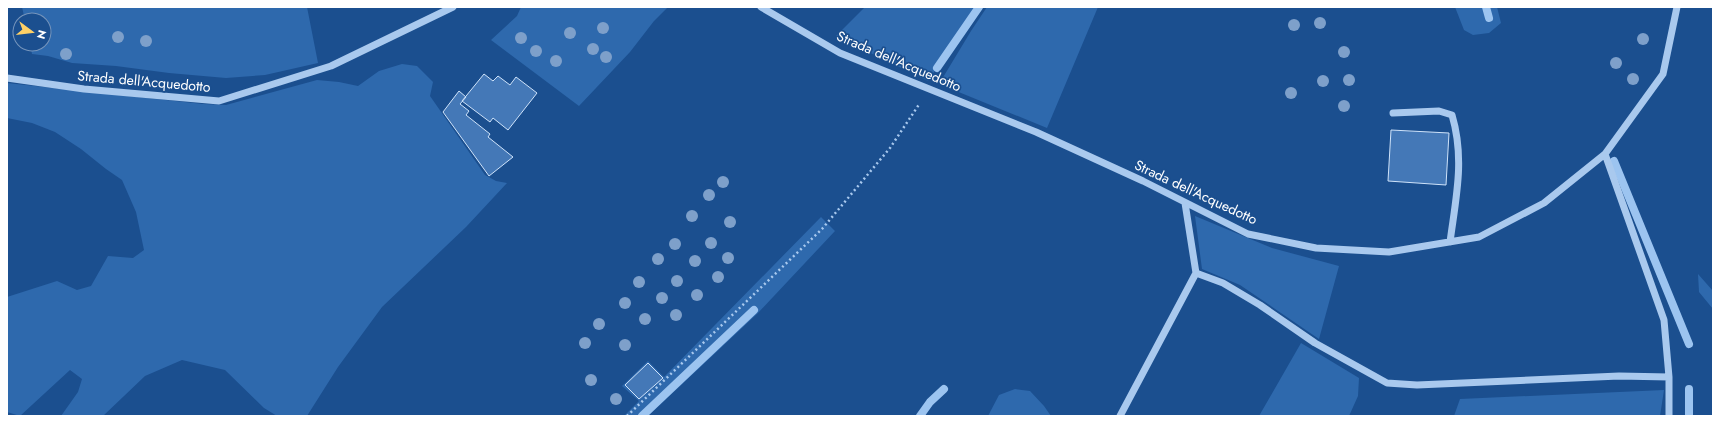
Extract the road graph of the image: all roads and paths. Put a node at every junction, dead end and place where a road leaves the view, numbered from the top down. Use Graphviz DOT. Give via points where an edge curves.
graph roads {
  1 [pos="453,7"];
  2 [pos="761,7"];
  3 [pos="1677,7"];
  4 [pos="7,78"];
  5 [pos="928,88"];
  6 [pos="1393,113"];
  7 [pos="1605,154"];
  8 [pos="1185,203"];
  9 [pos="1450,242"];
  10 [pos="1196,273"];
  11 [pos="1669,377"];
  12 [pos="627,416"];
  13 [pos="1120,416"];
  14 [pos="1669,416"];
  1 -- 4 [label="street, Strada dell'Acquedotto" via="330,66 219,101 84,89"];
  2 -- 5 [label="street, Strada dell'Acquedotto" via="840,52"];
  3 -- 7 [label="street, Strada dell'Acquedotto" via="1663,74"];
  5 -- 8 [label="street, Strada dell'Acquedotto" via="1036,132"];
  5 -- 12 [label="path" via="890,148 822,229"];
  6 -- 9 [label="street" via="1439,111 1452,115 1458,134 1460,167"];
  7 -- 9 [label="street, Strada dell'Acquedotto" via="1544,203 1479,237"];
  7 -- 11 [label="street" via="1664,320"];
  8 -- 9 [label="street, Strada dell'Acquedotto" via="1248,234 1316,248 1389,252"];
  8 -- 10 [label="street"];
  10 -- 11 [label="street" via="1223,283 1315,342 1387,383 1417,385 1619,376"];
  10 -- 13 [label="street"];
  11 -- 14 [label="street"];
}
